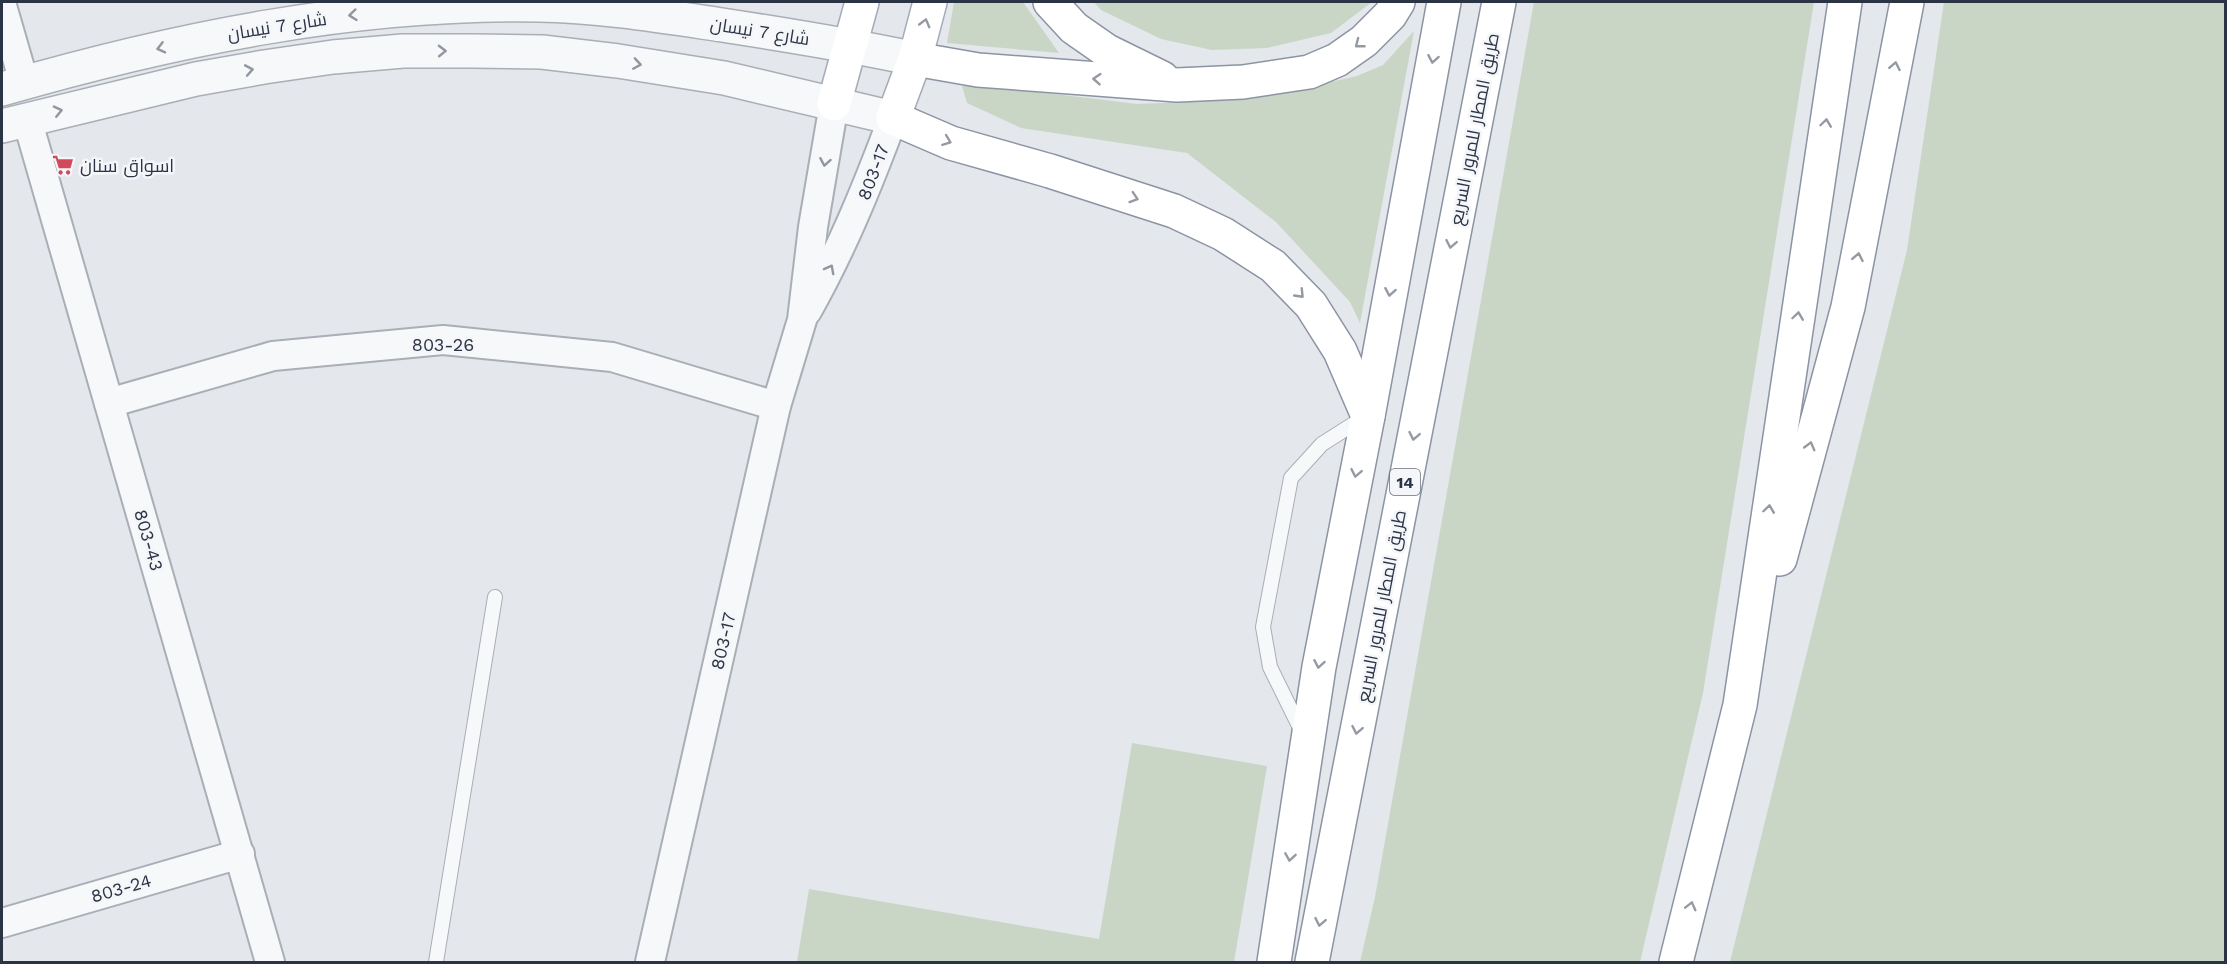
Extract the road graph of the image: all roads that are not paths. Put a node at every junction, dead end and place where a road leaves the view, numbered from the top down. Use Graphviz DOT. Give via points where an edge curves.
graph roads {
  1 [pos="862,2"];
  2 [pos="930,2"];
  3 [pos="1050,2"];
  4 [pos="1398,2"];
  5 [pos="1444,2"];
  6 [pos="1498,2"];
  7 [pos="1845,2"];
  8 [pos="1907,2"];
  9 [pos="2,6"];
  10 [pos="638,7"];
  11 [pos="850,45"];
  12 [pos="915,59"];
  13 [pos="1177,85"];
  14 [pos="13,86"];
  15 [pos="834,104"];
  16 [pos="893,118"];
  17 [pos="14,122"];
  18 [pos="802,320"];
  19 [pos="109,403"];
  20 [pos="776,406"];
  21 [pos="1368,416"];
  22 [pos="495,597"];
  23 [pos="1740,705"];
  24 [pos="1307,742"];
  25 [pos="240,854"];
  26 [pos="2,923"];
  27 [pos="270,963"];
  28 [pos="436,963"];
  29 [pos="650,963"];
  30 [pos="1274,963"];
  31 [pos="1312,963"];
  32 [pos="1676,963"];
  1 -- 11 [label="main road"];
  12 -- 2 [label="main road, one-way"];
  3 -- 13 [label="main road" via="1074,28 1107,51"];
  4 -- 13 [label="main road, one-way" via="1364,41 1337,60 1309,72 1243,82"];
  5 -- 21 [label="main road, one-way"];
  6 -- 31 [label="main road, طريق المطار للمرور السريع / 14, one-way"];
  23 -- 7 [label="main road, one-way"];
  23 -- 8 [label="main road, one-way" via="1848,307"];
  9 -- 14 [label="street"];
  10 -- 11 [label="street, شارع 7 نيسان"];
  10 -- 14 [label="street, شارع 7 نيسان, one-way" via="468,6 327,18 188,42"];
  11 -- 12 [label="street, شارع 7 نيسان"];
  11 -- 15 [label="main road"];
  13 -- 12 [label="main road, one-way" via="978,70"];
  12 -- 16 [label="main road"];
  15 -- 16 [label="street"];
  17 -- 15 [label="street, one-way" via="196,79 333,57 403,51 542,52 618,60 724,78"];
  15 -- 18 [label="street, 803-17, one-way"];
  18 -- 16 [label="street, 803-17, one-way" via="833,266"];
  16 -- 21 [label="main road, one-way" via="951,143 1174,211 1223,234 1273,266 1311,305 1340,351"];
  17 -- 19 [label="street, 803-43"];
  18 -- 20 [label="street, 803-17"];
  19 -- 20 [label="street, 803-26" via="273,356 443,340 612,357"];
  19 -- 25 [label="street, 803-43"];
  20 -- 29 [label="street, 803-17"];
  21 -- 24 [label="main road, one-way"];
  21 -- 24 [label="lane" via="1322,444 1291,478 1263,627 1270,667"];
  22 -- 28 [label="lane"];
  32 -- 23 [label="main road, one-way"];
  24 -- 30 [label="main road, one-way"];
  25 -- 26 [label="street, 803-24"];
  25 -- 27 [label="street, 803-43"];
}
